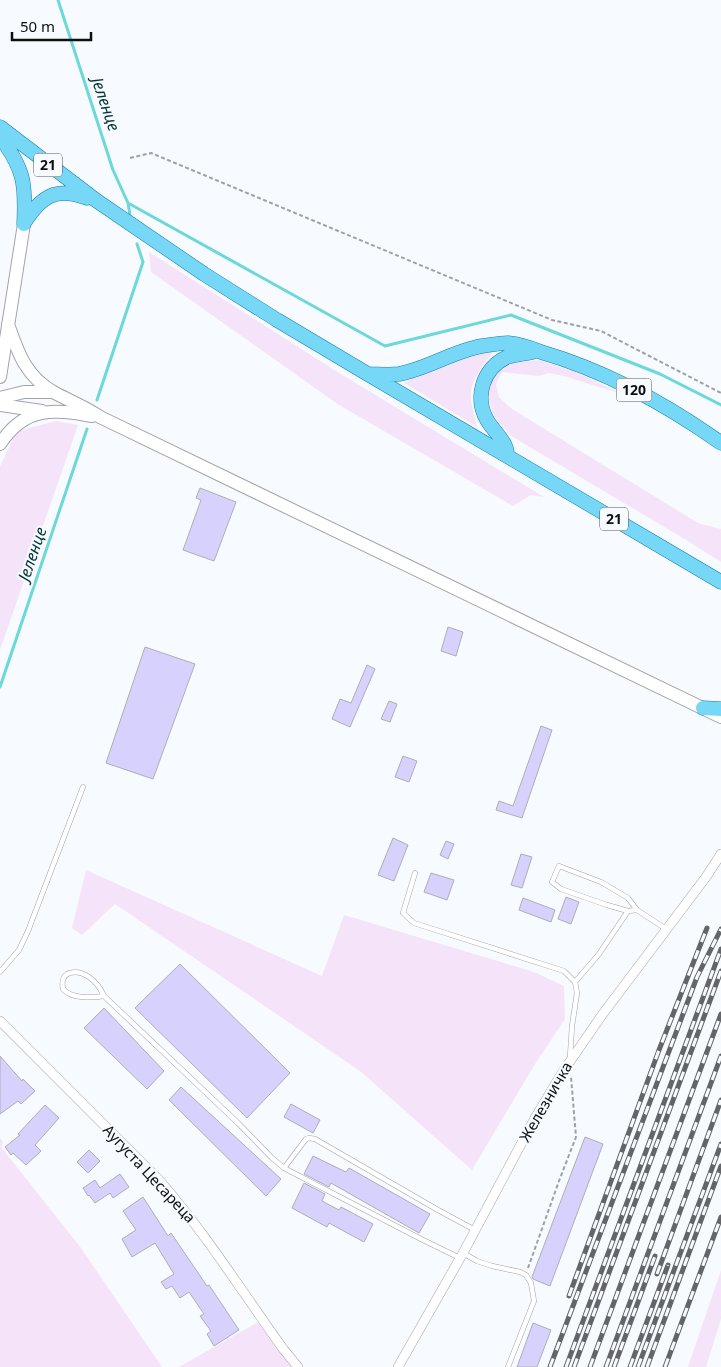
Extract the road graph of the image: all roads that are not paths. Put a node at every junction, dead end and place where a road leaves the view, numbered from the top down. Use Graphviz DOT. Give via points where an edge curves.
graph roads {
  1 [pos="0,127"];
  2 [pos="0,136"];
  3 [pos="97,202"];
  4 [pos="24,224"];
  5 [pos="8,324"];
  6 [pos="539,351"];
  7 [pos="366,373"];
  8 [pos="0,377"];
  9 [pos="54,392"];
  10 [pos="0,398"];
  11 [pos="0,404"];
  12 [pos="45,412"];
  13 [pos="100,417"];
  14 [pos="721,443"];
  15 [pos="0,444"];
  16 [pos="507,456"];
  17 [pos="721,582"];
  18 [pos="703,708"];
  19 [pos="721,709"];
  20 [pos="721,717"];
  21 [pos="721,724"];
  22 [pos="83,787"];
  23 [pos="721,854"];
  24 [pos="415,873"];
  25 [pos="637,910"];
  26 [pos="628,911"];
  27 [pos="666,929"];
  28 [pos="0,972"];
  29 [pos="575,982"];
  30 [pos="104,996"];
  31 [pos="0,1021"];
  32 [pos="570,1061"];
  33 [pos="284,1168"];
  34 [pos="475,1230"];
  35 [pos="462,1255"];
  36 [pos="298,1367"];
  37 [pos="398,1367"];
  38 [pos="508,1367"];
  1 -- 3 [label="main road, 21"];
  2 -- 4 [label="main road" via="22,175"];
  3 -- 4 [label="main road" via="72,193 60,193 36,206"];
  3 -- 7 [label="main road, 21" via="204,274"];
  4 -- 5 [label="main road"];
  5 -- 8 [label="main road"];
  5 -- 9 [label="main road" via="24,365"];
  6 -- 7 [label="main road, 120" via="508,343 494,344 464,350 397,374"];
  6 -- 14 [label="main road, 120" via="579,364 631,388"];
  6 -- 16 [label="main road" via="507,357 491,369 484,382 481,397 484,413 506,446"];
  7 -- 16 [label="main road, 21"];
  9 -- 10 [label="main road" via="24,392"];
  9 -- 13 [label="main road"];
  11 -- 12 [label="main road"];
  12 -- 13 [label="main road"];
  12 -- 15 [label="main road" via="22,422"];
  13 -- 18 [label="main road"];
  16 -- 17 [label="main road, 21"];
  18 -- 19 [label="main road"];
  18 -- 20 [label="main road"];
  18 -- 21 [label="main road"];
  22 -- 28 [label="lane" via="28,931 19,950"];
  23 -- 27 [label="street, Железничка"];
  24 -- 29 [label="lane" via="403,913 414,923 564,971"];
  25 -- 26 [label="lane"];
  25 -- 26 [label="lane" via="628,898 601,882 558,866 552,882 561,889"];
  25 -- 27 [label="lane"];
  26 -- 29 [label="lane" via="600,954"];
  27 -- 32 [label="street, Железничка"];
  29 -- 32 [label="lane" via="577,993"];
  30 -- 30 [label="lane" via="101,989 82,974 69,972 62,981 68,994"];
  30 -- 33 [label="lane"];
  31 -- 36 [label="street, Аугуста Цесареца" via="160,1181 198,1228"];
  32 -- 34 [label="street, Железничка" via="535,1118"];
  33 -- 34 [label="lane" via="306,1139 315,1139"];
  33 -- 35 [label="lane" via="421,1239"];
  34 -- 35 [label="street, Железничка"];
  35 -- 37 [label="street, Железничка"];
  35 -- 38 [label="lane" via="526,1275 532,1283 534,1302"];
}
